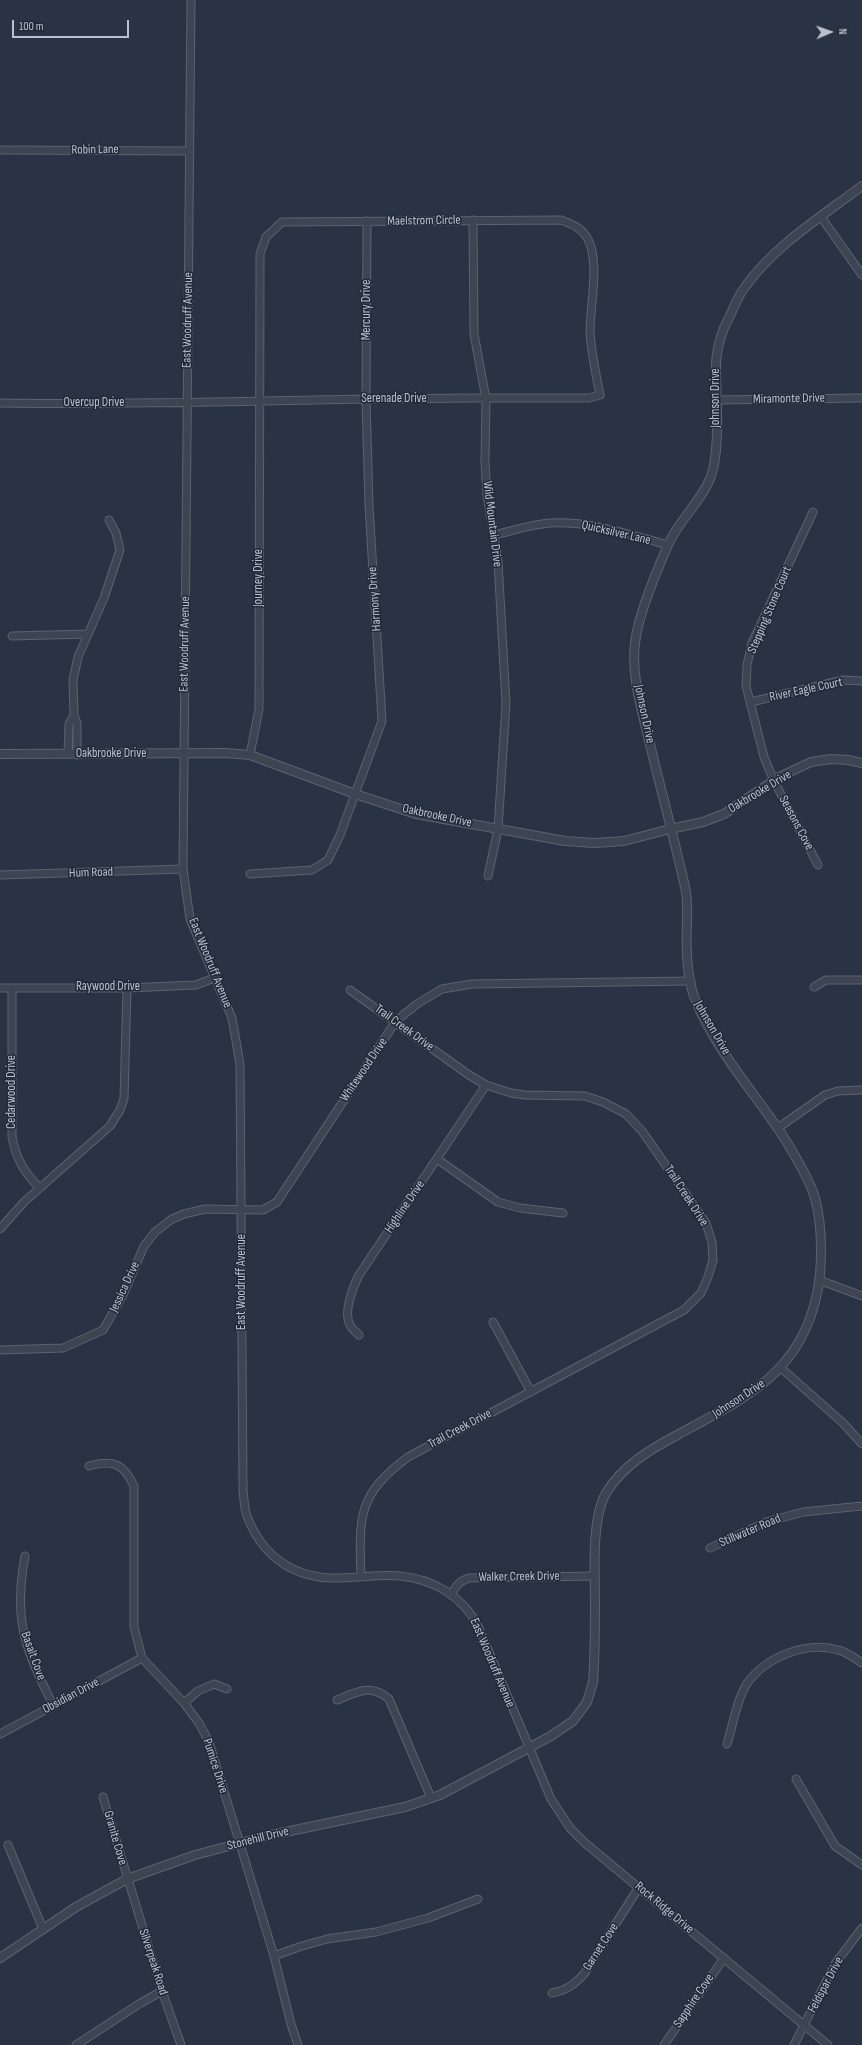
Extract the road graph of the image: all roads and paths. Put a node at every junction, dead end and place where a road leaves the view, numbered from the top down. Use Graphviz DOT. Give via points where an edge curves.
graph roads {
  1 [pos="191,0"];
  2 [pos="0,150"];
  3 [pos="189,151"];
  4 [pos="862,186"];
  5 [pos="821,217"];
  6 [pos="473,220"];
  7 [pos="367,221"];
  8 [pos="862,275"];
  9 [pos="600,395"];
  10 [pos="486,398"];
  11 [pos="862,398"];
  12 [pos="366,399"];
  13 [pos="716,400"];
  14 [pos="259,401"];
  15 [pos="187,402"];
  16 [pos="0,403"];
  17 [pos="813,512"];
  18 [pos="109,520"];
  19 [pos="494,535"];
  20 [pos="668,545"];
  21 [pos="88,634"];
  22 [pos="12,636"];
  23 [pos="862,681"];
  24 [pos="751,702"];
  25 [pos="74,715"];
  26 [pos="69,728"];
  27 [pos="77,728"];
  28 [pos="0,754"];
  29 [pos="68,754"];
  30 [pos="184,754"];
  31 [pos="250,754"];
  32 [pos="77,755"];
  33 [pos="862,763"];
  34 [pos="774,781"];
  35 [pos="355,794"];
  36 [pos="498,829"];
  37 [pos="670,829"];
  38 [pos="818,865"];
  39 [pos="183,869"];
  40 [pos="250,874"];
  41 [pos="0,875"];
  42 [pos="488,876"];
  43 [pos="214,978"];
  44 [pos="862,980"];
  45 [pos="691,981"];
  46 [pos="814,987"];
  47 [pos="0,988"];
  48 [pos="12,988"];
  49 [pos="127,988"];
  50 [pos="350,990"];
  51 [pos="396,1021"];
  52 [pos="486,1085"];
  53 [pos="862,1090"];
  54 [pos="778,1128"];
  55 [pos="438,1159"];
  56 [pos="40,1188"];
  57 [pos="242,1210"];
  58 [pos="563,1213"];
  59 [pos="0,1229"];
  60 [pos="819,1280"];
  61 [pos="862,1296"];
  62 [pos="493,1322"];
  63 [pos="359,1335"];
  64 [pos="0,1350"];
  65 [pos="781,1368"];
  66 [pos="531,1392"];
  67 [pos="862,1444"];
  68 [pos="90,1466"];
  69 [pos="862,1506"];
  70 [pos="710,1548"];
  71 [pos="25,1556"];
  72 [pos="594,1576"];
  73 [pos="361,1577"];
  74 [pos="452,1594"];
  75 [pos="142,1658"];
  76 [pos="862,1663"];
  77 [pos="227,1689"];
  78 [pos="337,1700"];
  79 [pos="184,1703"];
  80 [pos="54,1705"];
  81 [pos="0,1734"];
  82 [pos="727,1744"];
  83 [pos="528,1747"];
  84 [pos="796,1779"];
  85 [pos="103,1797"];
  86 [pos="431,1798"];
  87 [pos="238,1843"];
  88 [pos="8,1845"];
  89 [pos="862,1865"];
  90 [pos="127,1879"];
  91 [pos="639,1887"];
  92 [pos="478,1899"];
  93 [pos="862,1928"];
  94 [pos="43,1929"];
  95 [pos="274,1956"];
  96 [pos="0,1958"];
  97 [pos="724,1958"];
  98 [pos="162,1991"];
  99 [pos="552,1993"];
  100 [pos="805,2025"];
  101 [pos="76,2045"];
  102 [pos="181,2045"];
  103 [pos="298,2045"];
  104 [pos="664,2045"];
  105 [pos="794,2045"];
  106 [pos="828,2045"];
  1 -- 3 [label="street, East Woodruff Avenue"];
  2 -- 3 [label="street, Robin Lane"];
  3 -- 15 [label="street, East Woodruff Avenue"];
  4 -- 5 [label="street, Johnson Drive"];
  5 -- 8 [label="street"];
  5 -- 13 [label="street, Johnson Drive" via="787,242 760,267 742,291 724,326 716,361"];
  6 -- 7 [label="street, Maelstrom Circle"];
  6 -- 9 [label="street, Maelstrom Circle" via="561,220 577,227 587,237 593,255 590,331"];
  6 -- 10 [label="street, Wild Mountain Drive" via="474,334"];
  7 -- 12 [label="street, Mercury Drive"];
  7 -- 14 [label="street, Maelstrom Circle" via="282,222 266,237 260,254"];
  9 -- 10 [label="street, Serenade Drive" via="589,398"];
  10 -- 12 [label="street, Serenade Drive"];
  10 -- 19 [label="street, Wild Mountain Drive" via="485,462 487,495"];
  11 -- 13 [label="street, Miramonte Drive"];
  12 -- 14 [label="street, Serenade Drive"];
  12 -- 35 [label="street, Harmony Drive" via="369,505 382,721"];
  13 -- 20 [label="street, Johnson Drive" via="715,457 710,479"];
  14 -- 15 [label="street, Serenade Drive"];
  14 -- 31 [label="street, Journey Drive" via="259,709"];
  15 -- 16 [label="street, Overcup Drive"];
  15 -- 30 [label="street, East Woodruff Avenue"];
  17 -- 24 [label="street, Stepping Stone Court" via="752,643 746,686"];
  18 -- 21 [label="street" via="119,542 118,559"];
  19 -- 20 [label="street, Quicksilver Lane" via="550,523 580,524 606,528"];
  19 -- 36 [label="street, Wild Mountain Drive" via="498,561 506,704"];
  20 -- 37 [label="street, Johnson Drive" via="635,642 635,673"];
  21 -- 22 [label="street"];
  21 -- 25 [label="street" via="78,657 73,680"];
  23 -- 24 [label="street, River Eagle Court" via="843,680"];
  24 -- 34 [label="street, Stepping Stone Court" via="764,757"];
  25 -- 26 [label="street"];
  25 -- 27 [label="street"];
  26 -- 27 [label="street"];
  26 -- 29 [label="street"];
  27 -- 32 [label="street"];
  28 -- 29 [label="street, Oakbrooke Drive"];
  29 -- 32 [label="street, Oakbrooke Drive"];
  30 -- 31 [label="street, Oakbrooke Drive"];
  30 -- 32 [label="street, Oakbrooke Drive"];
  30 -- 39 [label="street, East Woodruff Avenue"];
  31 -- 35 [label="street, Oakbrooke Drive"];
  33 -- 34 [label="street, Oakbrooke Drive" via="837,760 811,762"];
  34 -- 37 [label="street, Oakbrooke Drive" via="724,814 703,822"];
  34 -- 38 [label="street, Seasons Cove"];
  35 -- 36 [label="street, Oakbrooke Drive" via="416,814"];
  35 -- 40 [label="street, Harmony Drive" via="328,860 312,870"];
  36 -- 37 [label="street, Oakbrooke Drive" via="565,841 594,843 624,841"];
  36 -- 42 [label="street, Wild Mountain Drive"];
  37 -- 45 [label="street, Johnson Drive" via="687,894 686,928"];
  39 -- 41 [label="street, Hum Road"];
  39 -- 43 [label="street, East Woodruff Avenue" via="190,919"];
  43 -- 49 [label="street, Raywood Drive" via="196,984"];
  43 -- 57 [label="street, East Woodruff Avenue" via="232,1018 240,1064"];
  44 -- 46 [label="street" via="826,980"];
  45 -- 51 [label="street, Whitewood Drive" via="472,984 442,989"];
  45 -- 54 [label="street, Johnson Drive" via="693,996 721,1047"];
  47 -- 48 [label="street, Raywood Drive"];
  48 -- 49 [label="street, Raywood Drive"];
  48 -- 56 [label="street, Cedarwood Drive" via="12,1137 22,1166"];
  49 -- 56 [label="street" via="126,1081 120,1110 110,1126"];
  50 -- 51 [label="street, Trail Creek Drive"];
  51 -- 52 [label="street, Trail Creek Drive"];
  51 -- 57 [label="street, Whitewood Drive" via="277,1202 263,1210"];
  52 -- 55 [label="street, Highline Drive"];
  52 -- 66 [label="street, Trail Creek Drive" via="525,1095 585,1096 626,1114 642,1131 706,1223 712,1242 713,1260 708,1277 701,1293 684,1310"];
  53 -- 54 [label="street" via="838,1091 825,1095"];
  54 -- 60 [label="street, Johnson Drive" via="807,1176 814,1196 821,1233"];
  55 -- 58 [label="street" via="498,1202 520,1208"];
  55 -- 63 [label="street, Highline Drive" via="359,1274 349,1296 349,1324"];
  56 -- 59 [label="street"];
  57 -- 64 [label="street, Jessica Drive" via="205,1209 184,1214 165,1223 144,1246 123,1295 103,1330 63,1348"];
  57 -- 73 [label="street, East Woodruff Avenue" via="243,1489 247,1515 258,1540 276,1560 298,1572 331,1578"];
  60 -- 61 [label="street"];
  60 -- 65 [label="street, Johnson Drive" via="811,1319"];
  62 -- 66 [label="street"];
  65 -- 67 [label="street" via="843,1423"];
  65 -- 72 [label="street, Johnson Drive" via="738,1402 647,1451 622,1472 604,1496 595,1546"];
  66 -- 73 [label="street, Trail Creek Drive" via="408,1457 388,1471 377,1484 362,1514 359,1534"];
  68 -- 75 [label="street, Pumice Drive" via="102,1462 119,1465 128,1474 134,1486 134,1627"];
  69 -- 70 [label="street, Stillwater Road" via="803,1512 766,1522"];
  71 -- 80 [label="street, Basalt Cove" via="20,1585 23,1633"];
  72 -- 74 [label="street, Walker Creek Drive" via="470,1578 459,1583"];
  72 -- 83 [label="street, Johnson Drive" via="595,1658 593,1682 587,1702 573,1721"];
  73 -- 74 [label="street, East Woodruff Avenue" via="400,1576 424,1580"];
  74 -- 83 [label="street, East Woodruff Avenue" via="464,1605 478,1626"];
  75 -- 79 [label="street, Pumice Drive"];
  75 -- 80 [label="street, Obsidian Drive"];
  76 -- 82 [label="street" via="839,1650 825,1647 799,1649 778,1658 755,1674 746,1686"];
  77 -- 79 [label="street" via="214,1684 198,1691"];
  78 -- 86 [label="street" via="364,1689 381,1691 389,1699"];
  79 -- 87 [label="street, Pumice Drive" via="209,1742"];
  80 -- 81 [label="street, Obsidian Drive"];
  83 -- 86 [label="street, Stonehill Drive"];
  83 -- 91 [label="street, Rock Ridge Drive" via="551,1799 570,1828"];
  84 -- 89 [label="street" via="835,1846"];
  85 -- 90 [label="street, Granite Cove"];
  86 -- 87 [label="street, Stonehill Drive" via="404,1807"];
  87 -- 90 [label="street, Stonehill Drive"];
  87 -- 95 [label="street, Pumice Drive"];
  88 -- 94 [label="street"];
  90 -- 94 [label="street, Stonehill Drive" via="76,1907"];
  90 -- 98 [label="street, Silverpeak Road"];
  91 -- 97 [label="street, Rock Ridge Drive"];
  91 -- 99 [label="street, Garnet Cove" via="584,1974 569,1988"];
  92 -- 95 [label="street" via="428,1918 376,1932 327,1939"];
  93 -- 100 [label="street, Feldspar Drive" via="835,1964"];
  94 -- 96 [label="street, Stonehill Drive"];
  95 -- 103 [label="street, Pumice Drive"];
  97 -- 100 [label="street, Rock Ridge Drive"];
  97 -- 104 [label="street, Sapphire Cove"];
  98 -- 101 [label="street"];
  98 -- 102 [label="street, Silverpeak Road"];
  100 -- 105 [label="street, Feldspar Drive"];
  100 -- 106 [label="street, Rock Ridge Drive"];
}
